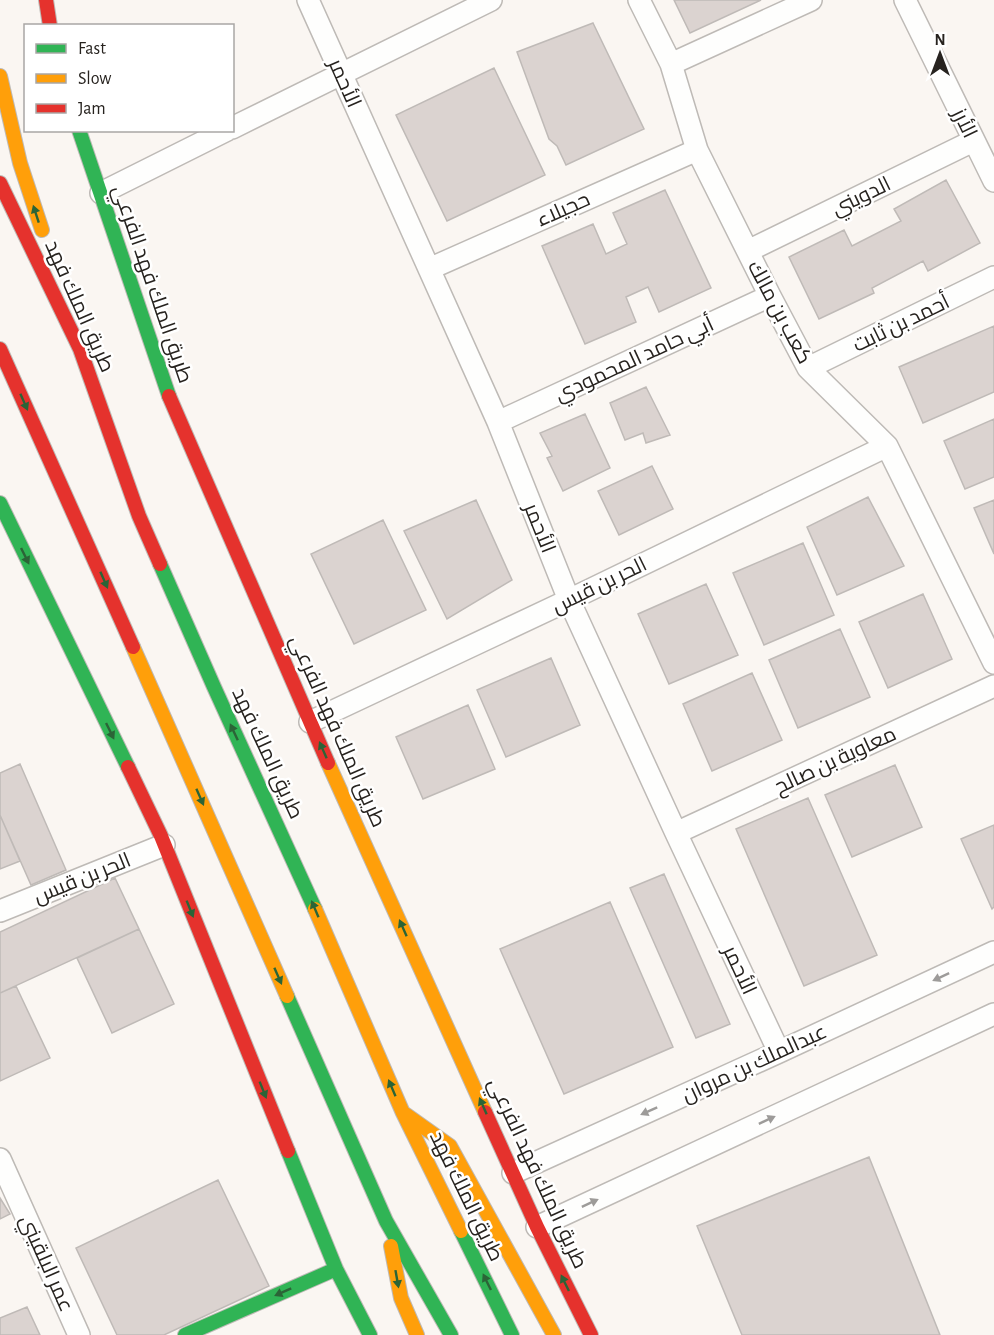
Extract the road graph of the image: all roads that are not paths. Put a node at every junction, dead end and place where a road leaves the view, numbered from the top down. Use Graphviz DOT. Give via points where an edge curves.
graph roads {
  1 [pos="46,0"];
  2 [pos="308,0"];
  3 [pos="491,0"];
  4 [pos="639,0"];
  5 [pos="811,0"];
  6 [pos="905,0"];
  7 [pos="50,24"];
  8 [pos="671,64"];
  9 [pos="341,74"];
  10 [pos="0,76"];
  11 [pos="234,127"];
  12 [pos="80,132"];
  13 [pos="223,132"];
  14 [pos="974,141"];
  15 [pos="697,150"];
  16 [pos="994,181"];
  17 [pos="0,183"];
  18 [pos="101,193"];
  19 [pos="748,251"];
  20 [pos="429,268"];
  21 [pos="994,277"];
  22 [pos="770,296"];
  23 [pos="80,349"];
  24 [pos="1,351"];
  25 [pos="808,368"];
  26 [pos="498,422"];
  27 [pos="887,446"];
  28 [pos="0,503"];
  29 [pos="569,600"];
  30 [pos="994,663"];
  31 [pos="994,686"];
  32 [pos="310,722"];
  33 [pos="676,833"];
  34 [pos="164,845"];
  35 [pos="0,911"];
  36 [pos="994,952"];
  37 [pos="994,1014"];
  38 [pos="779,1052"];
  39 [pos="403,1113"];
  40 [pos="0,1159"];
  41 [pos="513,1173"];
  42 [pos="387,1221"];
  43 [pos="537,1227"];
  44 [pos="336,1269"];
  45 [pos="363,1330"];
  46 [pos="78,1335"];
  47 [pos="185,1335"];
  48 [pos="417,1335"];
  49 [pos="451,1335"];
  50 [pos="512,1335"];
  51 [pos="554,1335"];
  52 [pos="591,1335"];
  1 -- 7 [label="main road"];
  2 -- 9 [label="street, الأحمر"];
  3 -- 9 [label="street"];
  4 -- 8 [label="street, كعب بن مالك"];
  5 -- 8 [label="street"];
  6 -- 14 [label="street, الأرز"];
  8 -- 15 [label="street, كعب بن مالك"];
  9 -- 11 [label="street"];
  9 -- 20 [label="street, الأحمر"];
  23 -- 10 [label="main road, one-way" via="20,163"];
  12 -- 18 [label="main road, طريق الملك فهد الفرعي"];
  13 -- 18 [label="street"];
  14 -- 16 [label="street, الأرز"];
  14 -- 19 [label="street, الدويني"];
  15 -- 19 [label="street, كعب بن مالك"];
  15 -- 20 [label="street, حجيلاء"];
  17 -- 23 [label="main road, طريق الملك فهد"];
  18 -- 32 [label="main road, طريق الملك فهد الفرعي" via="170,398"];
  19 -- 22 [label="street, كعب بن مالك"];
  20 -- 26 [label="street, الأحمر"];
  21 -- 25 [label="street, أحمد بن ثابت"];
  22 -- 25 [label="street, كعب بن مالك"];
  22 -- 26 [label="street, أبي حامد المحمودي"];
  39 -- 23 [label="main road, طريق الملك فهد, one-way" via="139,516"];
  24 -- 42 [label="main road, one-way"];
  25 -- 27 [label="street, كعب بن مالك"];
  26 -- 29 [label="street, الأحمر"];
  27 -- 29 [label="street, الحر بن قيس"];
  27 -- 30 [label="street, كعب بن مالك"];
  28 -- 34 [label="main road, one-way"];
  29 -- 32 [label="street, الحر بن قيس"];
  29 -- 33 [label="street, الأحمر"];
  31 -- 33 [label="street, معاوية بن صالح"];
  41 -- 32 [label="main road, طريق الملك فهد الفرعي, one-way"];
  33 -- 38 [label="street, الأحمر"];
  34 -- 35 [label="street, الحر بن قيس"];
  34 -- 44 [label="main road, one-way"];
  36 -- 38 [label="street, عبدالملك بن مروان, one-way"];
  43 -- 37 [label="street, one-way"];
  38 -- 41 [label="street, عبدالملك بن مروان, one-way"];
  50 -- 39 [label="main road, طريق الملك فهد, one-way"];
  39 -- 51 [label="main road" via="450,1146"];
  40 -- 46 [label="street, عمر البلقيني"];
  41 -- 43 [label="main road, طريق الملك فهد الفرعي"];
  42 -- 48 [label="main road, one-way" via="401,1298"];
  42 -- 49 [label="main road"];
  52 -- 43 [label="main road, طريق الملك فهد الفرعي, one-way"];
  44 -- 45 [label="main road"];
  44 -- 47 [label="main road, one-way"];
}
